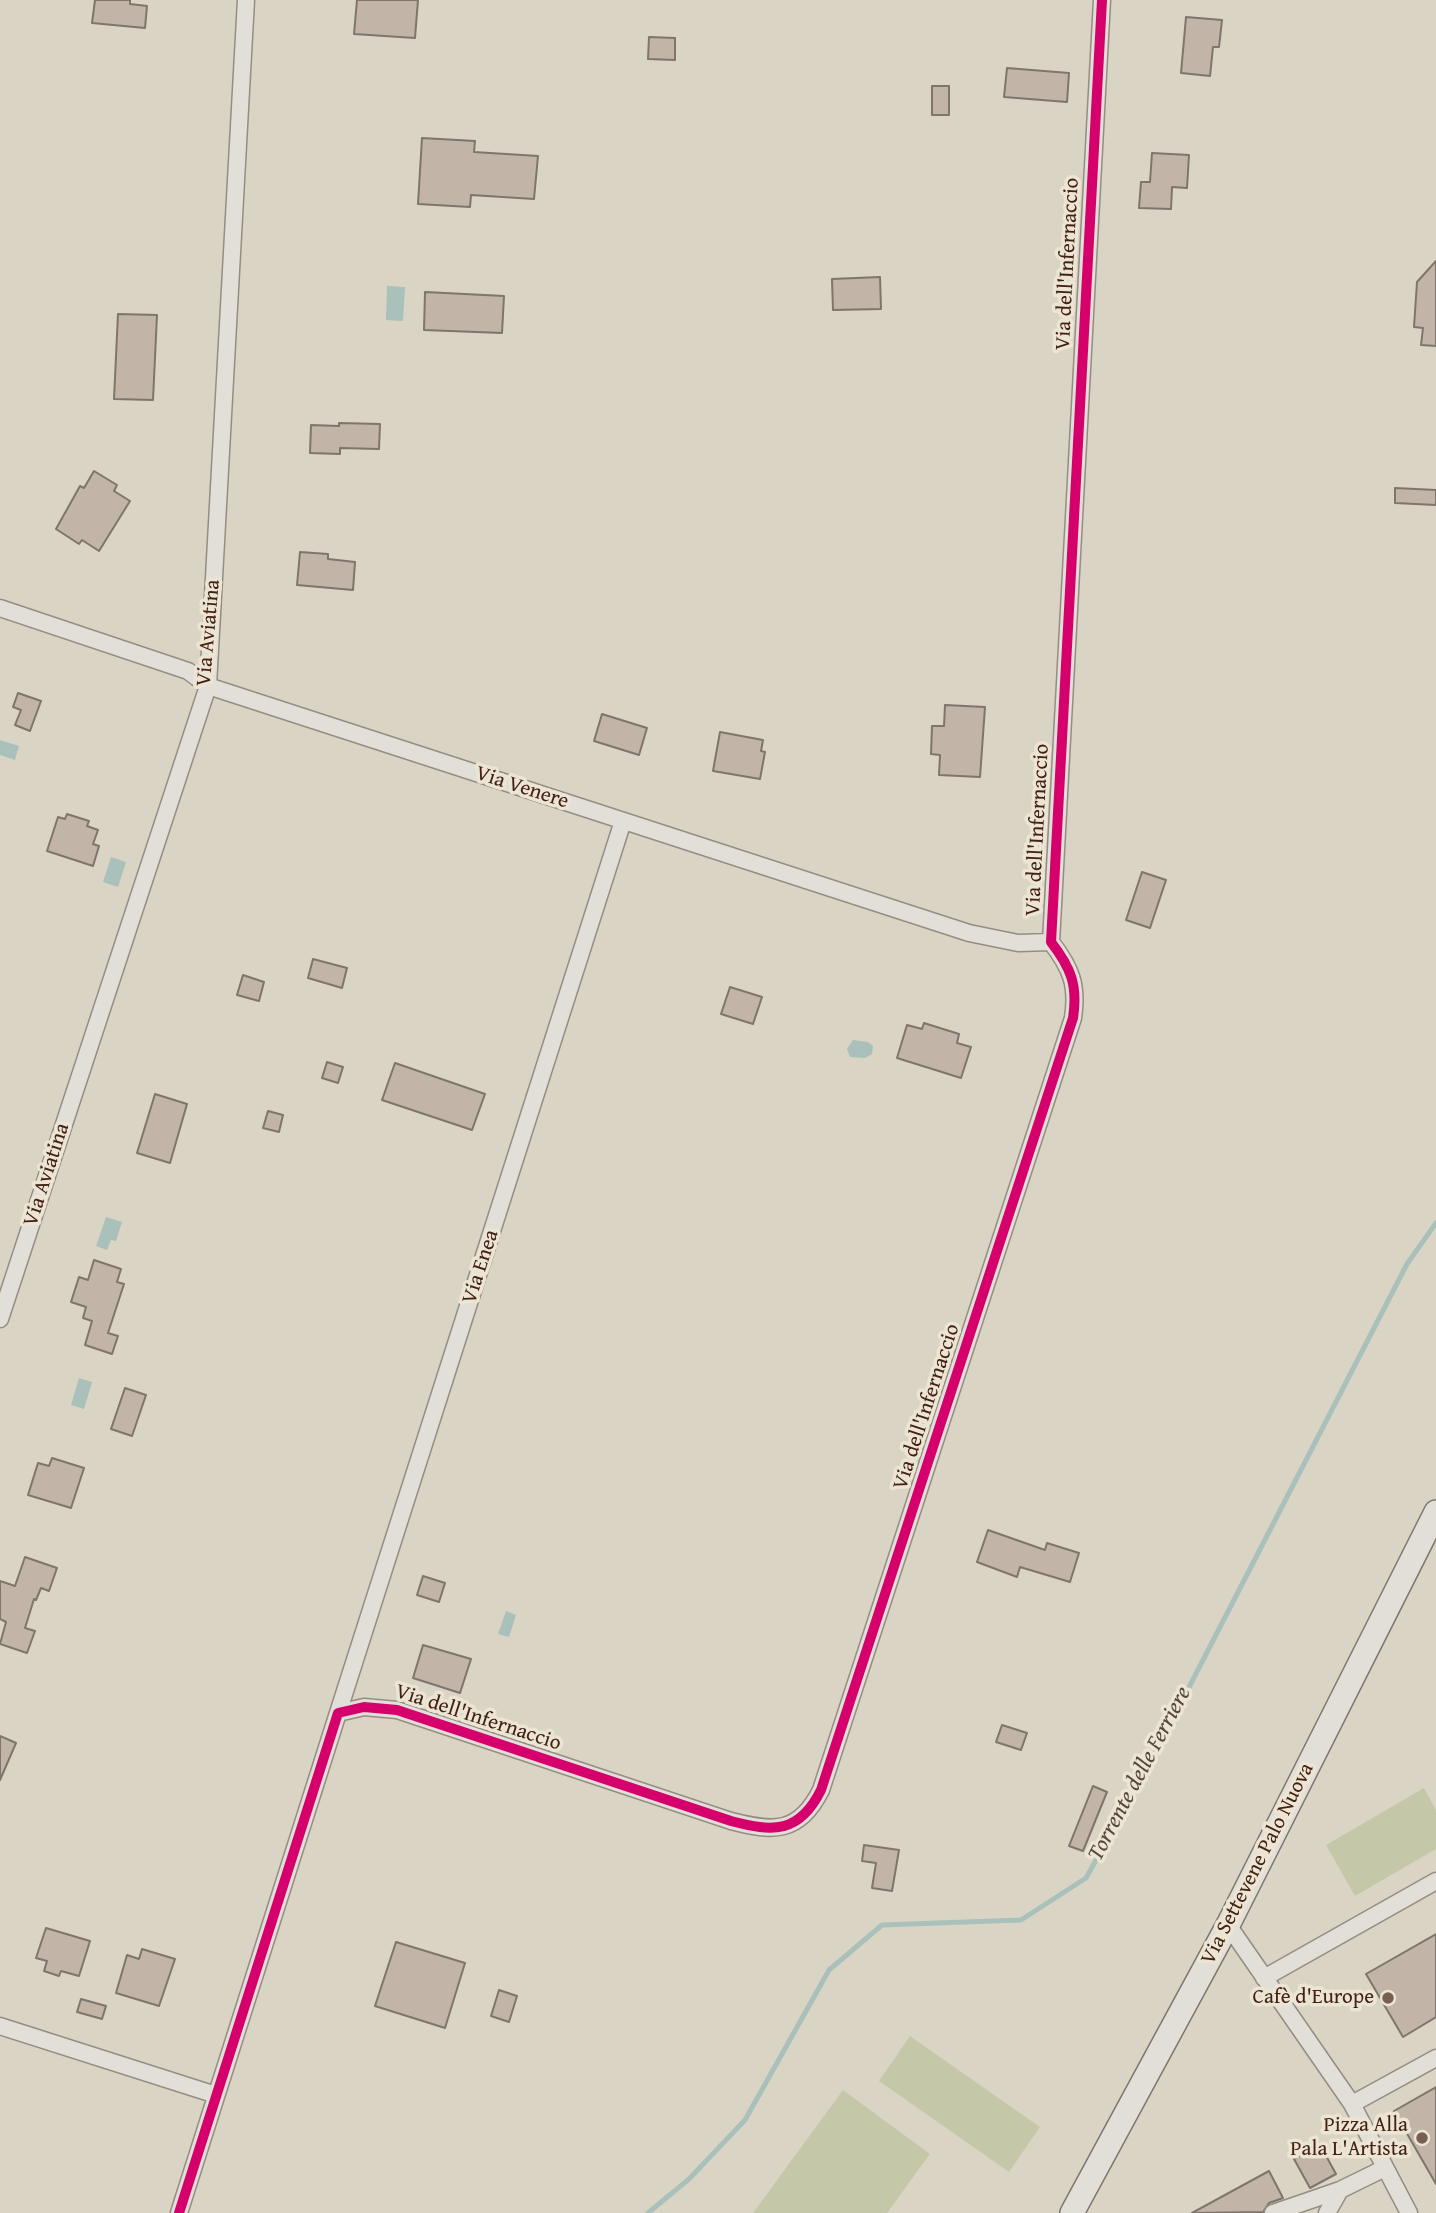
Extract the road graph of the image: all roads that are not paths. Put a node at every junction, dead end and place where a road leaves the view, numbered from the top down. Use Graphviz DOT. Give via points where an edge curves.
graph roads {
  1 [pos="246,0"];
  2 [pos="1102,0"];
  3 [pos="0,608"];
  4 [pos="208,686"];
  5 [pos="623,821"];
  6 [pos="1051,942"];
  7 [pos="0,1318"];
  8 [pos="1436,1512"];
  9 [pos="338,1713"];
  10 [pos="1436,1881"];
  11 [pos="1228,1925"];
  12 [pos="1264,1978"];
  13 [pos="0,2026"];
  14 [pos="1436,2057"];
  15 [pos="216,2095"];
  16 [pos="1352,2104"];
  17 [pos="1385,2168"];
  18 [pos="1340,2190"];
  19 [pos="180,2213"];
  20 [pos="1072,2213"];
  21 [pos="1272,2213"];
  22 [pos="1327,2213"];
  23 [pos="1409,2213"];
  1 -- 4 [label="street, Via Aviatina"];
  2 -- 6 [label="street, Via dell'Infernaccio"];
  3 -- 4 [label="street, Via Venere" via="188,671"];
  4 -- 5 [label="street, Via Venere"];
  4 -- 7 [label="street, Via Aviatina"];
  5 -- 6 [label="street, Via Venere" via="979,936 1018,943"];
  5 -- 9 [label="street, Via Enea"];
  6 -- 9 [label="street, Via dell'Infernaccio" via="1073,978 1071,1027 824,1783 805,1814 778,1829 754,1827 397,1710 369,1706"];
  8 -- 11 [label="main road, Via Settevene Palo Nuova"];
  9 -- 15 [label="street"];
  10 -- 12 [label="street"];
  11 -- 12 [label="street"];
  11 -- 20 [label="main road, Via Settevene Palo Nuova"];
  12 -- 16 [label="street"];
  13 -- 15 [label="street"];
  14 -- 16 [label="street"];
  15 -- 19 [label="street"];
  16 -- 17 [label="street"];
  17 -- 18 [label="street"];
  17 -- 23 [label="street"];
  18 -- 21 [label="street"];
  18 -- 22 [label="street"];
}
